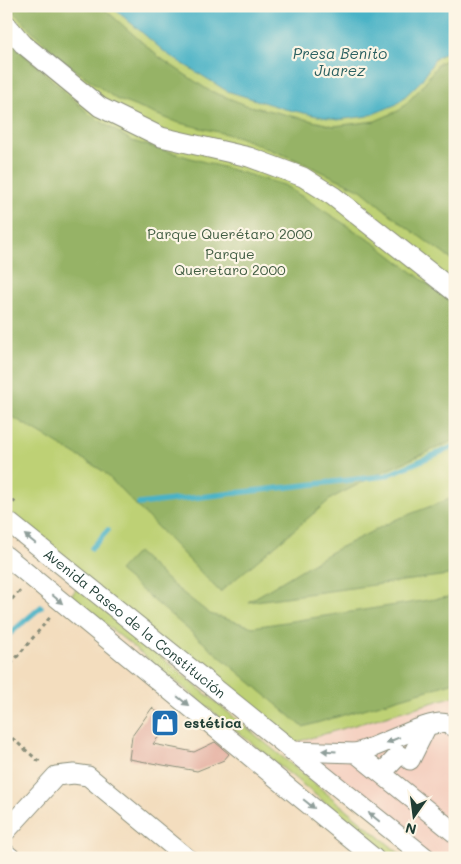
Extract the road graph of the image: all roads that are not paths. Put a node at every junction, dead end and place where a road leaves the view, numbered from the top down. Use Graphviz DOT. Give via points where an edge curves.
graph roads {
  1 [pos="6,24"];
  2 [pos="455,292"];
  3 [pos="6,520"];
  4 [pos="6,556"];
  5 [pos="427,726"];
  6 [pos="455,728"];
  7 [pos="291,751"];
  8 [pos="356,753"];
  9 [pos="382,773"];
  10 [pos="6,831"];
  11 [pos="455,833"];
  12 [pos="6,854"];
  13 [pos="10,858"];
  14 [pos="187,858"];
  15 [pos="374,858"];
  16 [pos="426,858"];
  1 -- 2 [label="street" via="23,44 100,107 161,137 249,157 303,177 333,196"];
  7 -- 3 [label="street, Avenida Paseo de la Constitución, one-way"];
  4 -- 15 [label="street, Avenida Paseo de la Constitución, one-way"];
  5 -- 6 [label="street" via="442,723"];
  5 -- 8 [label="street, one-way" via="379,747"];
  5 -- 9 [label="street" via="405,757"];
  8 -- 7 [label="street, one-way"];
  16 -- 7 [label="street, Avenida Paseo de la Constitución, one-way"];
  8 -- 9 [label="street"];
  9 -- 11 [label="street"];
  10 -- 14 [label="street" via="56,776 88,776"];
  12 -- 13 [label="street"];
}
